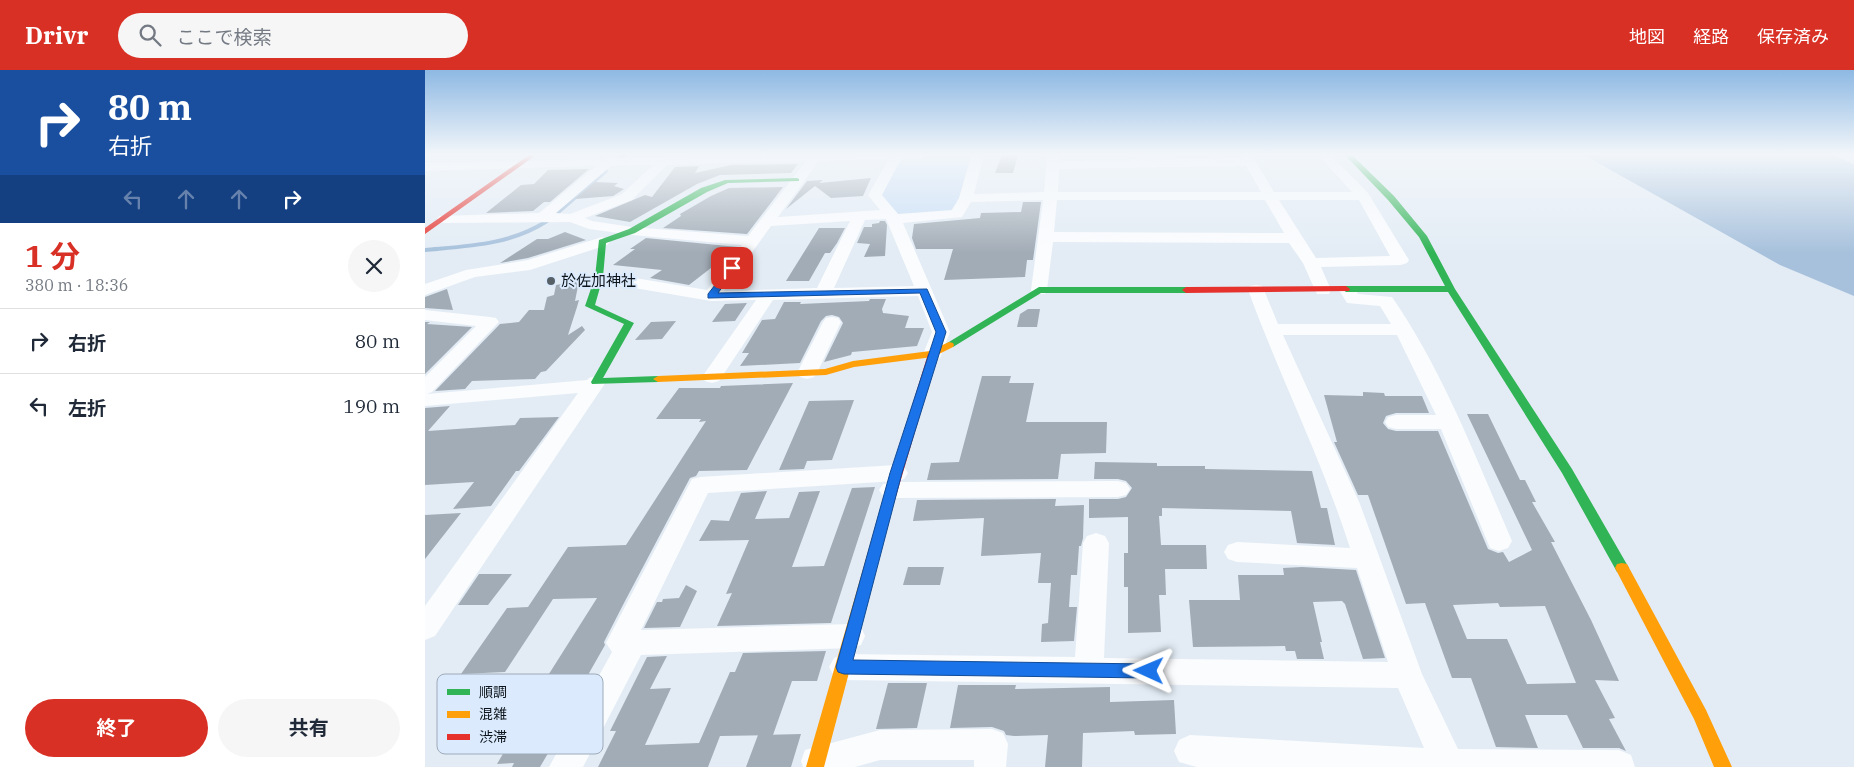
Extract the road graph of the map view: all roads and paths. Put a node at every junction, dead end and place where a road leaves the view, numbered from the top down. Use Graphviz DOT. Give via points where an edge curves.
graph roads {
  1 [pos="487,188"];
  2 [pos="578,188"];
  3 [pos="636,188"];
  4 [pos="710,188"];
  5 [pos="792,188"];
  6 [pos="879,188"];
  7 [pos="970,188"];
  8 [pos="1051,188"];
  9 [pos="1266,188"];
  10 [pos="1355,188"];
  11 [pos="1381,188"];
  12 [pos="1050,196"];
  13 [pos="1271,196"];
  14 [pos="1363,196"];
  15 [pos="967,198"];
  16 [pos="543,217"];
  17 [pos="859,217"];
  18 [pos="892,217"];
  19 [pos="572,218"];
  20 [pos="444,219"];
  21 [pos="767,222"];
  22 [pos="632,231"];
  23 [pos="425,232"];
  24 [pos="1047,237"];
  25 [pos="1294,238"];
  26 [pos="753,241"];
  27 [pos="602,242"];
  28 [pos="1311,263"];
  29 [pos="599,277"];
  30 [pos="1451,289"];
  31 [pos="425,290"];
  32 [pos="1039,290"];
  33 [pos="1257,290"];
  34 [pos="1323,290"];
  35 [pos="1347,290"];
  36 [pos="923,291"];
  37 [pos="823,294"];
  38 [pos="768,295"];
  39 [pos="711,296"];
  40 [pos="433,316"];
  41 [pos="832,322"];
  42 [pos="425,325"];
  43 [pos="1271,329"];
  44 [pos="1405,330"];
  45 [pos="933,354"];
  46 [pos="807,373"];
  47 [pos="712,377"];
  48 [pos="595,384"];
  49 [pos="425,388"];
  50 [pos="425,400"];
  51 [pos="1396,422"];
  52 [pos="1448,422"];
  53 [pos="894,482"];
  54 [pos="1118,489"];
  55 [pos="1499,541"];
  56 [pos="1096,542"];
  57 [pos="1237,552"];
  58 [pos="1367,559"];
  59 [pos="425,628"];
  60 [pos="851,636"];
  61 [pos="632,644"];
  62 [pos="844,667"];
  63 [pos="1089,670"];
  64 [pos="1407,676"];
  65 [pos="603,697"];
  66 [pos="1190,751"];
  67 [pos="572,754"];
  68 [pos="816,764"];
  69 [pos="1448,766"];
  70 [pos="1619,766"];
  71 [pos="565,767"];
  72 [pos="990,767"];
  73 [pos="1723,767"];
  1 -- 20 [label="street"];
  2 -- 16 [label="street"];
  3 -- 19 [label="street" via="627,196"];
  4 -- 22 [label="street"];
  5 -- 21 [label="street"];
  6 -- 18 [label="street" via="875,195"];
  7 -- 15 [label="street"];
  8 -- 12 [label="street"];
  9 -- 13 [label="street"];
  10 -- 14 [label="street"];
  11 -- 30 [label="street" via="1423,236"];
  12 -- 13 [label="street"];
  12 -- 15 [label="street"];
  12 -- 24 [label="street"];
  13 -- 14 [label="street"];
  13 -- 25 [label="street"];
  14 -- 28 [label="street" via="1401,260"];
  15 -- 18 [label="street" via="957,214"];
  16 -- 19 [label="street"];
  16 -- 20 [label="street"];
  17 -- 18 [label="street"];
  17 -- 21 [label="street"];
  17 -- 37 [label="street"];
  18 -- 36 [label="street"];
  19 -- 22 [label="street" via="589,225"];
  20 -- 23 [label="street"];
  21 -- 26 [label="street"];
  22 -- 26 [label="street"];
  22 -- 27 [label="street"];
  24 -- 25 [label="street"];
  24 -- 32 [label="street"];
  25 -- 28 [label="street"];
  26 -- 39 [label="street"];
  27 -- 29 [label="street"];
  27 -- 31 [label="street" via="531,265 472,272"];
  28 -- 34 [label="street"];
  29 -- 39 [label="street"];
  29 -- 48 [label="street" via="590,306 629,323"];
  30 -- 35 [label="street"];
  30 -- 73 [label="street" via="1568,472 1699,715"];
  32 -- 33 [label="street"];
  32 -- 45 [label="street"];
  33 -- 34 [label="street"];
  33 -- 43 [label="street"];
  34 -- 35 [label="street"];
  35 -- 44 [label="street" via="1353,299 1386,301"];
  36 -- 37 [label="street"];
  36 -- 45 [label="street" via="941,332"];
  37 -- 38 [label="street"];
  38 -- 39 [label="street"];
  38 -- 47 [label="street"];
  40 -- 42 [label="street"];
  40 -- 49 [label="street" via="490,322"];
  41 -- 46 [label="street"];
  43 -- 44 [label="street"];
  43 -- 58 [label="street" via="1348,504"];
  44 -- 52 [label="street"];
  45 -- 46 [label="street"];
  45 -- 53 [label="street"];
  46 -- 47 [label="street"];
  47 -- 48 [label="street"];
  48 -- 50 [label="street"];
  48 -- 59 [label="street"];
  51 -- 52 [label="street"];
  52 -- 55 [label="street"];
  53 -- 54 [label="street"];
  53 -- 60 [label="street"];
  53 -- 61 [label="street" via="700,485 620,643"];
  56 -- 63 [label="street"];
  57 -- 58 [label="street"];
  58 -- 64 [label="street"];
  60 -- 61 [label="street"];
  60 -- 62 [label="street"];
  61 -- 65 [label="street"];
  62 -- 63 [label="street"];
  62 -- 68 [label="street"];
  63 -- 64 [label="street"];
  64 -- 69 [label="street"];
  66 -- 69 [label="street"];
  67 -- 71 [label="street"];
  68 -- 72 [label="street" via="880,745 992,744"];
  69 -- 70 [label="street"];
}
